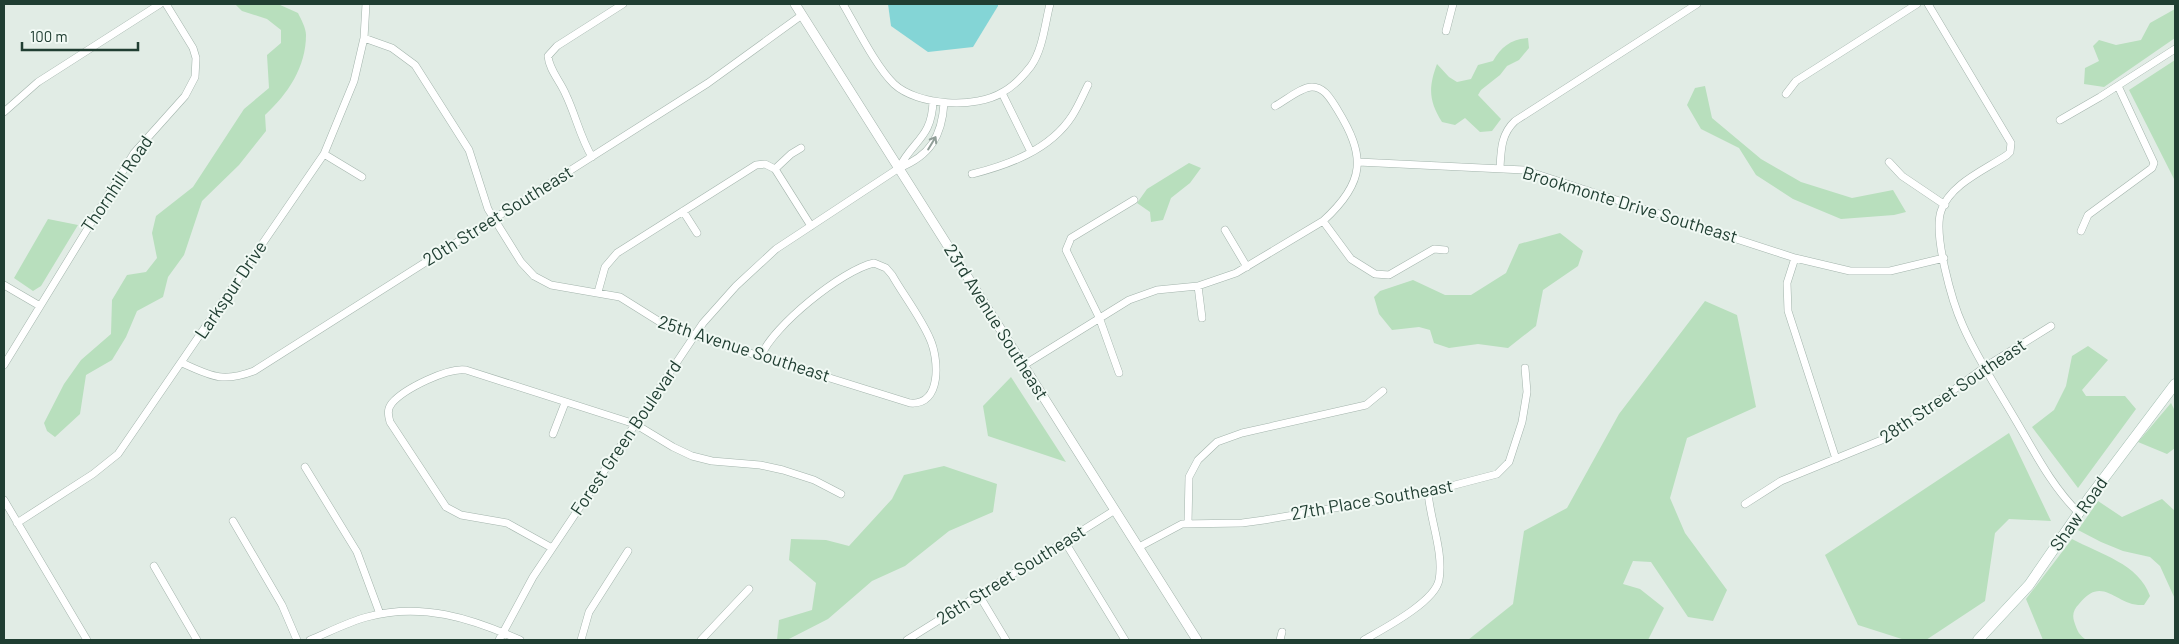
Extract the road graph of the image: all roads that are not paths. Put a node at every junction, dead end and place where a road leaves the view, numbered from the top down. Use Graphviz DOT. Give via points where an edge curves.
graph roads {
  1 [pos="160,4"];
  2 [pos="166,4"];
  3 [pos="366,4"];
  4 [pos="623,4"];
  5 [pos="795,4"];
  6 [pos="843,4"];
  7 [pos="1050,4"];
  8 [pos="1453,4"];
  9 [pos="1697,4"];
  10 [pos="1917,4"];
  11 [pos="1928,4"];
  12 [pos="802,15"];
  13 [pos="1446,31"];
  14 [pos="364,38"];
  15 [pos="2175,49"];
  16 [pos="1088,85"];
  17 [pos="2118,86"];
  18 [pos="1002,93"];
  19 [pos="1786,94"];
  20 [pos="933,101"];
  21 [pos="944,103"];
  22 [pos="1275,106"];
  23 [pos="4,112"];
  24 [pos="2060,120"];
  25 [pos="801,148"];
  26 [pos="1031,152"];
  27 [pos="324,154"];
  28 [pos="592,156"];
  29 [pos="1358,162"];
  30 [pos="1889,162"];
  31 [pos="899,168"];
  32 [pos="1500,168"];
  33 [pos="775,169"];
  34 [pos="972,174"];
  35 [pos="362,178"];
  36 [pos="1134,200"];
  37 [pos="1945,205"];
  38 [pos="683,211"];
  39 [pos="494,219"];
  40 [pos="1323,221"];
  41 [pos="811,226"];
  42 [pos="1225,230"];
  43 [pos="2081,231"];
  44 [pos="697,233"];
  45 [pos="1445,250"];
  46 [pos="1795,258"];
  47 [pos="1944,258"];
  48 [pos="1247,267"];
  49 [pos="4,285"];
  50 [pos="1198,286"];
  51 [pos="598,292"];
  52 [pos="40,306"];
  53 [pos="1099,317"];
  54 [pos="1202,318"];
  55 [pos="2051,326"];
  56 [pos="696,334"];
  57 [pos="761,356"];
  58 [pos="182,363"];
  59 [pos="4,365"];
  60 [pos="1024,366"];
  61 [pos="1985,367"];
  62 [pos="1524,368"];
  63 [pos="1119,373"];
  64 [pos="2174,390"];
  65 [pos="1383,391"];
  66 [pos="565,403"];
  67 [pos="635,424"];
  68 [pos="553,434"];
  69 [pos="1836,459"];
  70 [pos="305,467"];
  71 [pos="1428,492"];
  72 [pos="841,494"];
  73 [pos="4,500"];
  74 [pos="1745,504"];
  75 [pos="1115,510"];
  76 [pos="2079,513"];
  77 [pos="234,521"];
  78 [pos="17,523"];
  79 [pos="1188,523"];
  80 [pos="1064,542"];
  81 [pos="552,548"];
  82 [pos="1139,548"];
  83 [pos="628,551"];
  84 [pos="154,566"];
  85 [pos="748,589"];
  86 [pos="979,595"];
  87 [pos="380,614"];
  88 [pos="501,632"];
  89 [pos="1282,632"];
  90 [pos="87,640"];
  91 [pos="197,640"];
  92 [pos="297,640"];
  93 [pos="310,640"];
  94 [pos="499,640"];
  95 [pos="520,640"];
  96 [pos="581,640"];
  97 [pos="701,640"];
  98 [pos="908,640"];
  99 [pos="1006,640"];
  100 [pos="1125,640"];
  101 [pos="1198,640"];
  102 [pos="1280,640"];
  103 [pos="1364,640"];
  104 [pos="1978,640"];
  1 -- 23 [label="street" via="38,82"];
  2 -- 52 [label="street, Thornhill Road" via="193,48 195,77 185,96 134,153"];
  3 -- 14 [label="street, Larkspur Drive"];
  4 -- 28 [label="street" via="557,46 548,56"];
  5 -- 12 [label="street, 23rd Avenue Southeast"];
  6 -- 20 [label="street" via="893,83 911,95"];
  7 -- 18 [label="street" via="1034,61"];
  8 -- 13 [label="street"];
  9 -- 32 [label="street" via="1515,121 1501,144"];
  10 -- 19 [label="street" via="1796,81"];
  11 -- 37 [label="street" via="2009,138 2011,148 2007,155 1958,188"];
  12 -- 28 [label="street, 20th Street Southeast" via="708,83"];
  12 -- 31 [label="street, 23rd Avenue Southeast"];
  14 -- 27 [label="street, Larkspur Drive" via="354,81"];
  14 -- 39 [label="street, 25th Avenue Southeast" via="392,48 415,65 469,150 484,201"];
  15 -- 17 [label="street"];
  16 -- 26 [label="street" via="1068,122"];
  17 -- 24 [label="street"];
  17 -- 43 [label="street" via="2154,163 2152,168 2088,215"];
  18 -- 21 [label="street"];
  18 -- 26 [label="street"];
  20 -- 21 [label="street"];
  20 -- 31 [label="street" via="927,130 906,154"];
  31 -- 21 [label="street, Forest Green Boulevard, one-way" via="915,162 934,143"];
  22 -- 29 [label="street" via="1310,87 1318,87 1327,93 1353,138"];
  25 -- 33 [label="street"];
  26 -- 34 [label="street"];
  27 -- 35 [label="street"];
  27 -- 58 [label="street, Larkspur Drive"];
  28 -- 39 [label="street, 20th Street Southeast"];
  29 -- 32 [label="street, Brookmonte Drive Southeast"];
  29 -- 40 [label="street" via="1348,194"];
  30 -- 37 [label="street" via="1902,176"];
  31 -- 41 [label="street, Forest Green Boulevard"];
  31 -- 60 [label="street, 23rd Avenue Southeast"];
  32 -- 46 [label="street, Brookmonte Drive Southeast" via="1546,175"];
  33 -- 38 [label="street" via="765,164 756,165"];
  33 -- 41 [label="street"];
  36 -- 53 [label="street" via="1075,234 1067,245 1068,257"];
  37 -- 47 [label="street" via="1938,231"];
  38 -- 44 [label="street"];
  38 -- 51 [label="street" via="613,257 605,267"];
  39 -- 51 [label="street, 25th Avenue Southeast" via="521,262 534,276 551,285"];
  39 -- 58 [label="street, 20th Street Southeast" via="254,371 221,379"];
  40 -- 45 [label="street" via="1351,259 1375,274 1389,275 1434,249"];
  40 -- 48 [label="street"];
  41 -- 56 [label="street, Forest Green Boulevard" via="752,270"];
  42 -- 48 [label="street"];
  46 -- 47 [label="street, Brookmonte Drive Southeast" via="1865,272 1890,271"];
  46 -- 69 [label="street" via="1787,283 1788,311"];
  47 -- 61 [label="street" via="1959,315"];
  48 -- 50 [label="street"];
  49 -- 52 [label="street"];
  50 -- 53 [label="street" via="1148,292"];
  50 -- 54 [label="street"];
  51 -- 56 [label="street, 25th Avenue Southeast" via="620,297 652,319"];
  52 -- 59 [label="street, Thornhill Road"];
  53 -- 60 [label="street"];
  53 -- 63 [label="street"];
  55 -- 61 [label="street, 28th Street Southeast"];
  56 -- 57 [label="street, 25th Avenue Southeast"];
  56 -- 67 [label="street, Forest Green Boulevard"];
  57 -- 57 [label="street, 25th Avenue Southeast" via="775,333 812,300 860,267 874,263 892,275 931,340 935,384 932,394 920,403 910,403"];
  58 -- 78 [label="street, Larkspur Drive" via="113,459"];
  60 -- 75 [label="street, 23rd Avenue Southeast"];
  61 -- 69 [label="street, 28th Street Southeast" via="1889,436"];
  61 -- 76 [label="street" via="2058,490"];
  62 -- 71 [label="street, 27th Place Southeast" via="1526,404 1506,466 1492,476"];
  64 -- 76 [label="main road, Shaw Road"];
  65 -- 79 [label="street" via="1366,405 1217,442 1198,460 1189,477"];
  66 -- 67 [label="street"];
  66 -- 68 [label="street"];
  66 -- 81 [label="street" via="462,369 445,371 411,389 396,399 388,410 390,422 446,507 461,515 507,523"];
  67 -- 72 [label="street" via="692,456 783,470 814,480"];
  67 -- 81 [label="street, Forest Green Boulevard"];
  69 -- 74 [label="street, 28th Street Southeast" via="1781,481"];
  70 -- 87 [label="street" via="362,562"];
  71 -- 79 [label="street, 27th Place Southeast" via="1242,523"];
  71 -- 103 [label="street" via="1439,570 1437,585 1424,602"];
  73 -- 78 [label="street"];
  75 -- 80 [label="street, 26th Street Southeast"];
  75 -- 82 [label="street, 23rd Avenue Southeast"];
  76 -- 104 [label="main road, Shaw Road" via="2029,585"];
  77 -- 92 [label="street" via="282,604"];
  78 -- 90 [label="street"];
  79 -- 82 [label="street, 27th Place Southeast" via="1171,528"];
  80 -- 86 [label="street, 26th Street Southeast"];
  80 -- 100 [label="street"];
  81 -- 88 [label="street, Forest Green Boulevard"];
  82 -- 101 [label="street, 23rd Avenue Southeast"];
  83 -- 96 [label="street" via="589,612"];
  84 -- 91 [label="street"];
  85 -- 97 [label="street"];
  86 -- 98 [label="street, 26th Street Southeast"];
  86 -- 99 [label="street"];
  87 -- 88 [label="street" via="403,610 429,611"];
  87 -- 93 [label="street"];
  88 -- 94 [label="street, Forest Green Boulevard"];
  88 -- 95 [label="street"];
  89 -- 102 [label="street"];
}
